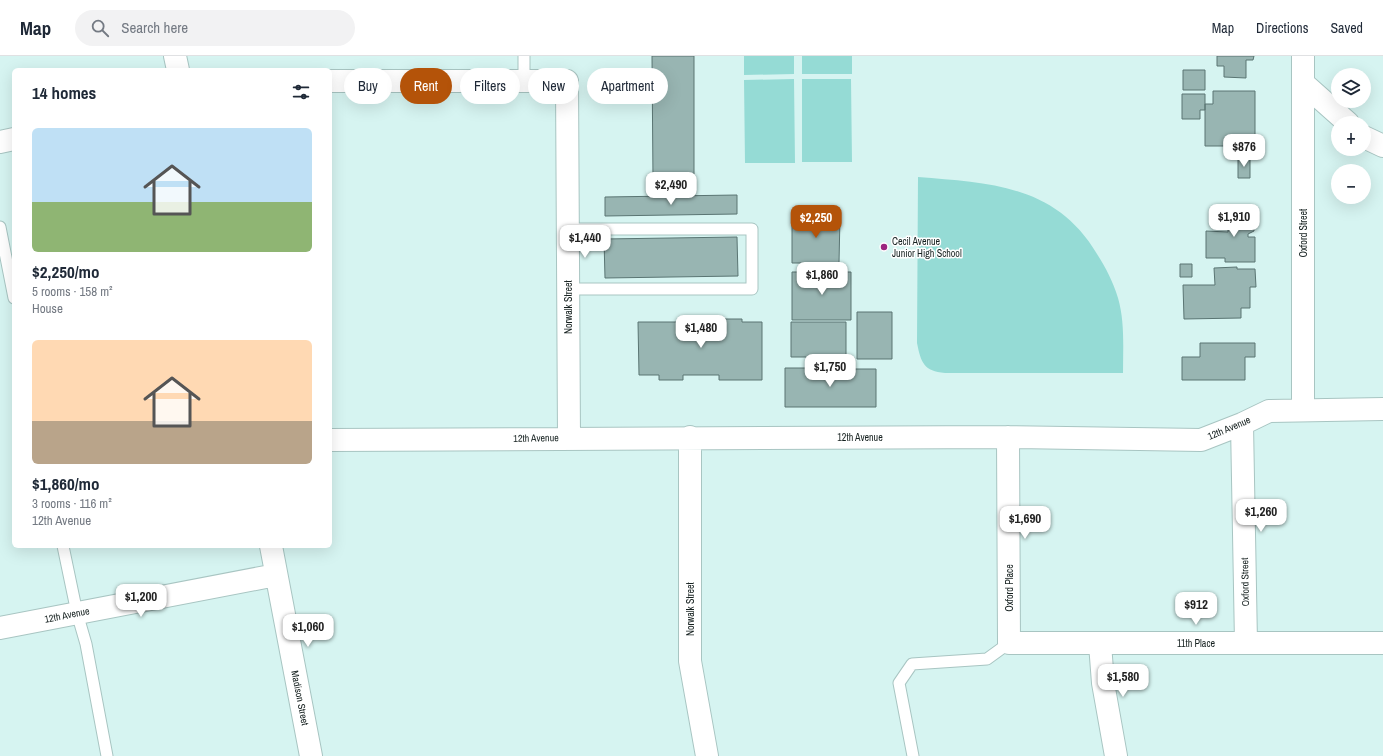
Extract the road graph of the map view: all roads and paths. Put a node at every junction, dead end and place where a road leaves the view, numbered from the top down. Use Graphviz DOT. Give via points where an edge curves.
graph roads {
  1 [pos="175,56"];
  2 [pos="524,56"];
  3 [pos="1302,56"];
  4 [pos="178,68"];
  5 [pos="332,81"];
  6 [pos="524,81"];
  7 [pos="1303,83"];
  8 [pos="1340,116"];
  9 [pos="12,139"];
  10 [pos="1371,140"];
  11 [pos="0,142"];
  12 [pos="1383,146"];
  13 [pos="0,227"];
  14 [pos="568,229"];
  15 [pos="12,288"];
  16 [pos="568,289"];
  17 [pos="1383,409"];
  18 [pos="1303,410"];
  19 [pos="1242,424"];
  20 [pos="690,437"];
  21 [pos="1008,437"];
  22 [pos="568,438"];
  23 [pos="332,440"];
  24 [pos="63,548"];
  25 [pos="271,548"];
  26 [pos="276,575"];
  27 [pos="77,613"];
  28 [pos="0,628"];
  29 [pos="1009,643"];
  30 [pos="1246,643"];
  31 [pos="1383,643"];
  32 [pos="1100,644"];
  33 [pos="107,756"];
  34 [pos="311,756"];
  35 [pos="707,756"];
  36 [pos="913,756"];
  37 [pos="1116,756"];
  1 -- 4 [label="street"];
  2 -- 6 [label="lane"];
  3 -- 7 [label="street, Oxford Street"];
  5 -- 6 [label="street"];
  6 -- 14 [label="street, Norwalk Street" via="567,81"];
  7 -- 8 [label="street"];
  7 -- 18 [label="street, Oxford Street"];
  9 -- 11 [label="street"];
  10 -- 12 [label="street"];
  13 -- 15 [label="lane"];
  14 -- 16 [label="street, Norwalk Street"];
  14 -- 16 [label="lane" via="752,229 752,289"];
  16 -- 22 [label="street, Norwalk Street"];
  17 -- 18 [label="street, 12th Avenue"];
  18 -- 19 [label="street, 12th Avenue" via="1268,411"];
  19 -- 21 [label="street, 12th Avenue" via="1201,440"];
  19 -- 30 [label="street, Oxford Street"];
  20 -- 21 [label="street, 12th Avenue"];
  20 -- 22 [label="street, 12th Avenue"];
  20 -- 35 [label="street, Norwalk Street" via="690,661"];
  21 -- 29 [label="street, Oxford Place"];
  22 -- 23 [label="street, 12th Avenue"];
  24 -- 27 [label="lane"];
  25 -- 26 [label="street, Madison Street"];
  26 -- 27 [label="street, 12th Avenue"];
  26 -- 34 [label="street, Madison Street"];
  27 -- 28 [label="street, 12th Avenue"];
  27 -- 33 [label="lane" via="86,644"];
  29 -- 32 [label="street, 11th Place"];
  29 -- 36 [label="lane" via="987,659 912,664 899,683"];
  30 -- 31 [label="street, 11th Place"];
  30 -- 32 [label="street, 11th Place"];
  32 -- 37 [label="street" via="1103,683"];
}
